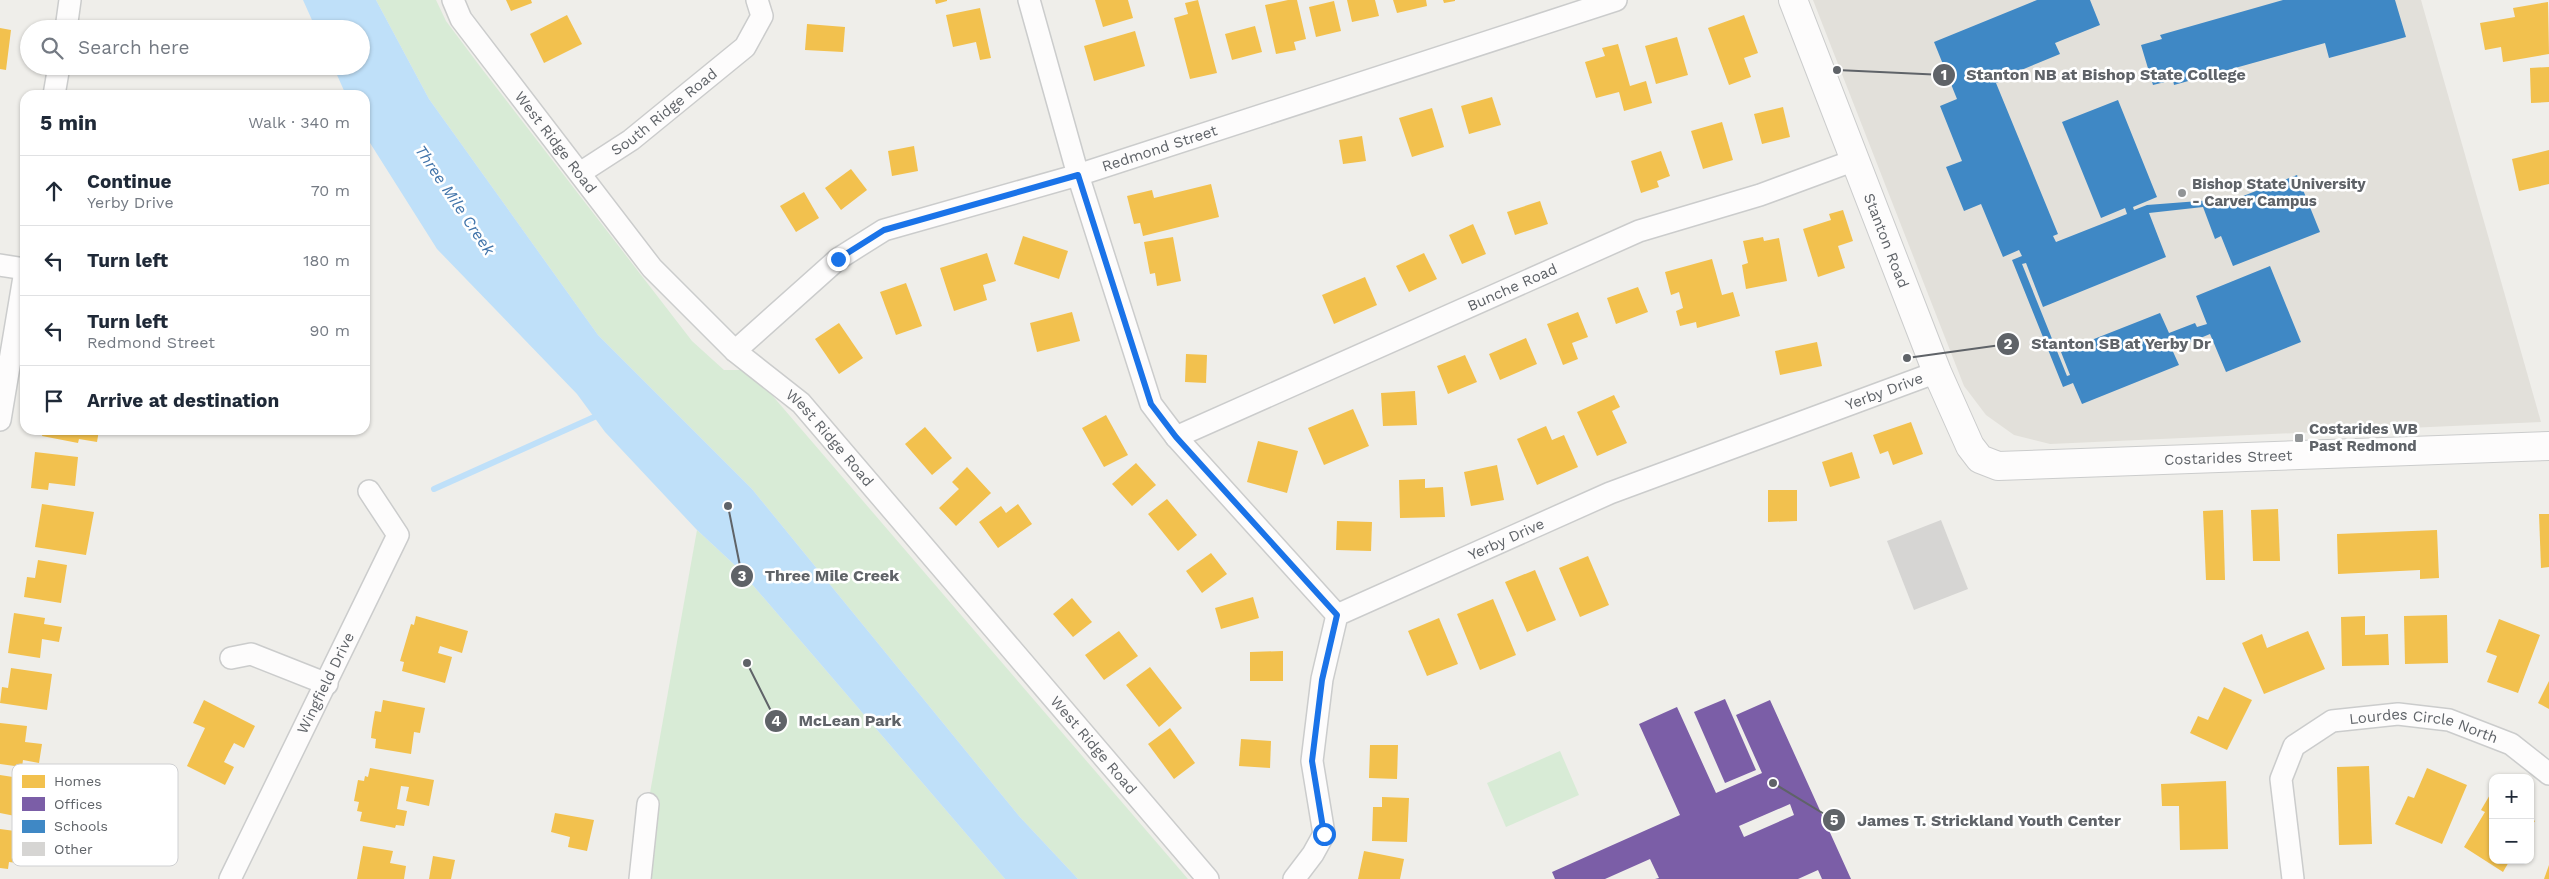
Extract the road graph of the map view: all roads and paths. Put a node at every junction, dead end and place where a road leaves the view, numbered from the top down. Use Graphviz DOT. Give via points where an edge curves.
graph roads {
  1 [pos="70,0"];
  2 [pos="453,0"];
  3 [pos="757,0"];
  4 [pos="1029,0"];
  5 [pos="1616,0"];
  6 [pos="1793,0"];
  7 [pos="67,20"];
  8 [pos="57,75"];
  9 [pos="55,90"];
  10 [pos="1855,160"];
  11 [pos="580,173"];
  12 [pos="1078,175"];
  13 [pos="0,264"];
  14 [pos="20,269"];
  15 [pos="20,300"];
  16 [pos="735,351"];
  17 [pos="1937,372"];
  18 [pos="0,420"];
  19 [pos="1176,437"];
  20 [pos="2549,446"];
  21 [pos="1998,466"];
  22 [pos="369,491"];
  23 [pos="1337,615"];
  24 [pos="231,658"];
  25 [pos="327,684"];
  26 [pos="2549,774"];
  27 [pos="648,804"];
  28 [pos="230,879"];
  29 [pos="640,879"];
  30 [pos="1208,879"];
  31 [pos="1294,879"];
  32 [pos="2293,879"];
  1 -- 7 [label="street"];
  2 -- 11 [label="street, West Ridge Road" via="461,19"];
  3 -- 11 [label="street, South Ridge Road" via="762,16 745,48 630,140"];
  4 -- 12 [label="street"];
  5 -- 12 [label="street, Redmond Street"];
  6 -- 10 [label="street, Stanton Road"];
  8 -- 9 [label="street"];
  10 -- 17 [label="street, Stanton Road"];
  10 -- 19 [label="street, Bunche Road" via="1760,195 1639,231"];
  11 -- 16 [label="street, West Ridge Road" via="652,268"];
  12 -- 16 [label="street, Redmond Street" via="884,230 838,259"];
  12 -- 19 [label="street" via="1151,404"];
  13 -- 14 [label="street"];
  15 -- 18 [label="street"];
  16 -- 30 [label="street, West Ridge Road" via="802,403"];
  17 -- 21 [label="street, Stanton Road" via="1970,446 1980,458"];
  17 -- 23 [label="street, Yerby Drive" via="1610,493"];
  19 -- 23 [label="street"];
  20 -- 21 [label="street, Costarides Street"];
  22 -- 25 [label="street, Wingfield Drive" via="398,536"];
  23 -- 31 [label="street" via="1322,680 1312,761 1324,834"];
  24 -- 25 [label="street" via="251,654"];
  25 -- 28 [label="street, Wingfield Drive"];
  26 -- 32 [label="street, Lourdes Circle North" via="2511,744 2449,720 2398,714 2332,721 2294,746 2281,779"];
  27 -- 29 [label="street"];
}
